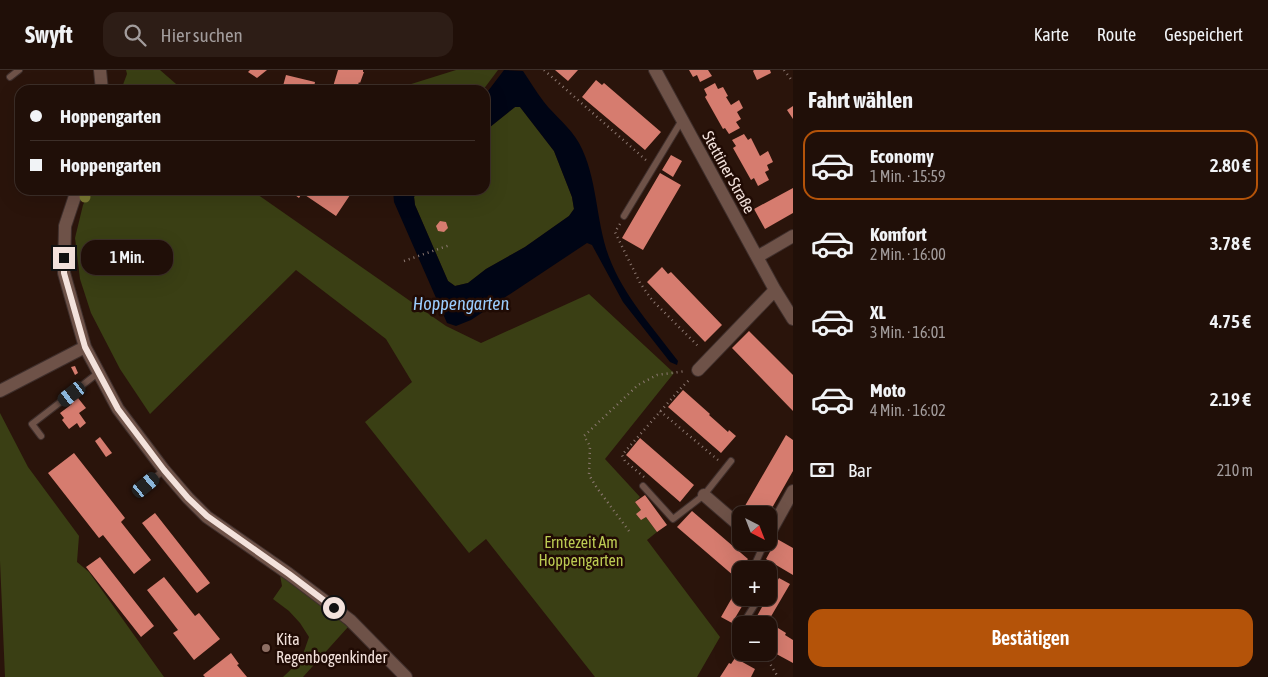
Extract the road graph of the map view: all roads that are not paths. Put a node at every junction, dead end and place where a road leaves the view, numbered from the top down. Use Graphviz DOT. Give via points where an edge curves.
graph roads {
  1 [pos="19,70"];
  2 [pos="100,70"];
  3 [pos="655,70"];
  4 [pos="10,77"];
  5 [pos="102,85"];
  6 [pos="682,120"];
  7 [pos="75,195"];
  8 [pos="624,216"];
  9 [pos="793,236"];
  10 [pos="757,257"];
  11 [pos="775,290"];
  12 [pos="793,319"];
  13 [pos="85,347"];
  14 [pos="698,370"];
  15 [pos="98,373"];
  16 [pos="0,391"];
  17 [pos="41,436"];
  18 [pos="729,464"];
  19 [pos="164,470"];
  20 [pos="146,485"];
  21 [pos="643,486"];
  22 [pos="793,492"];
  23 [pos="704,495"];
  24 [pos="778,518"];
  25 [pos="732,519"];
  26 [pos="406,677"];
  1 -- 4 [label="lane"];
  2 -- 5 [label="street"];
  3 -- 6 [label="street, Stettiner Straße"];
  6 -- 8 [label="lane"];
  6 -- 10 [label="street, Stettiner Straße"];
  7 -- 13 [label="street" via="65,226 64,273"];
  9 -- 10 [label="street"];
  10 -- 11 [label="street, Stettiner Straße"];
  11 -- 12 [label="street, Stettiner Straße"];
  11 -- 14 [label="street" via="757,303"];
  13 -- 15 [label="street"];
  13 -- 16 [label="street"];
  15 -- 17 [label="lane" via="32,424"];
  15 -- 19 [label="street" via="118,409"];
  18 -- 23 [label="lane"];
  19 -- 20 [label="lane"];
  19 -- 26 [label="street" via="207,516 350,620"];
  21 -- 23 [label="lane" via="673,519"];
  22 -- 24 [label="street"];
  23 -- 25 [label="street"];
}
